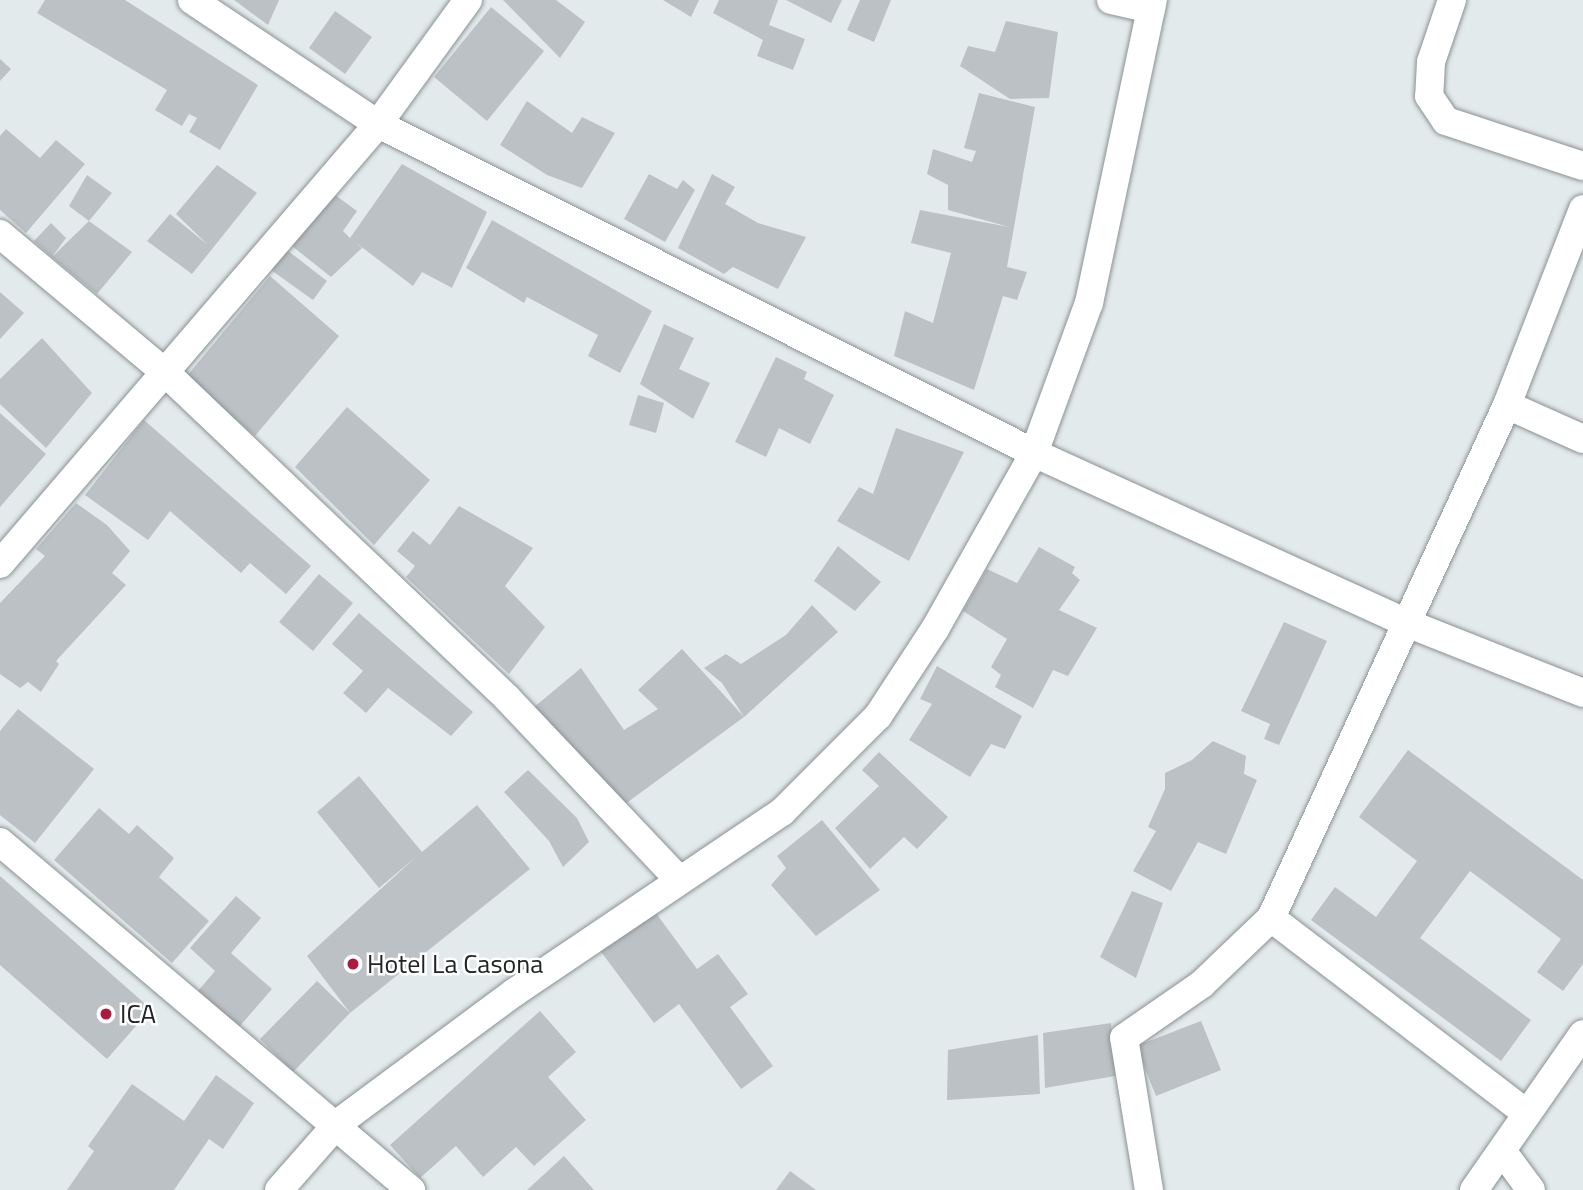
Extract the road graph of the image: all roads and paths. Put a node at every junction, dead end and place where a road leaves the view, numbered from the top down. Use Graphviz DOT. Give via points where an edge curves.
graph roads {
  1 [pos="192,0"];
  2 [pos="468,0"];
  3 [pos="1111,0"];
  4 [pos="1452,0"];
  5 [pos="1152,5"];
  6 [pos="379,124"];
  7 [pos="1583,166"];
  8 [pos="1583,209"];
  9 [pos="0,234"];
  10 [pos="167,374"];
  11 [pos="1507,405"];
  12 [pos="1583,439"];
  13 [pos="1034,453"];
  14 [pos="0,564"];
  15 [pos="1409,624"];
  16 [pos="1583,693"];
  17 [pos="0,842"];
  18 [pos="677,878"];
  19 [pos="1271,918"];
  20 [pos="1583,1034"];
  21 [pos="1526,1113"];
  22 [pos="337,1124"];
  23 [pos="1503,1152"];
  24 [pos="279,1190"];
  25 [pos="411,1190"];
  26 [pos="1149,1190"];
  27 [pos="1474,1190"];
  28 [pos="1531,1190"];
  1 -- 6 [label="street"];
  2 -- 6 [label="street"];
  3 -- 5 [label="street"];
  4 -- 7 [label="street" via="1431,62 1429,85 1429,96 1446,121"];
  5 -- 13 [label="street" via="1089,303"];
  6 -- 10 [label="street"];
  6 -- 13 [label="street"];
  8 -- 11 [label="street"];
  9 -- 10 [label="street"];
  10 -- 14 [label="street"];
  10 -- 18 [label="street" via="508,699"];
  11 -- 12 [label="street"];
  11 -- 15 [label="street"];
  13 -- 15 [label="street"];
  13 -- 18 [label="street" via="935,629 878,716 782,812"];
  15 -- 16 [label="street"];
  15 -- 19 [label="street"];
  17 -- 22 [label="street"];
  18 -- 22 [label="street"];
  19 -- 21 [label="street"];
  19 -- 26 [label="street" via="1202,984 1124,1038"];
  20 -- 21 [label="street"];
  21 -- 23 [label="street"];
  22 -- 24 [label="street"];
  22 -- 25 [label="street"];
  23 -- 27 [label="street"];
  23 -- 28 [label="street"];
}
